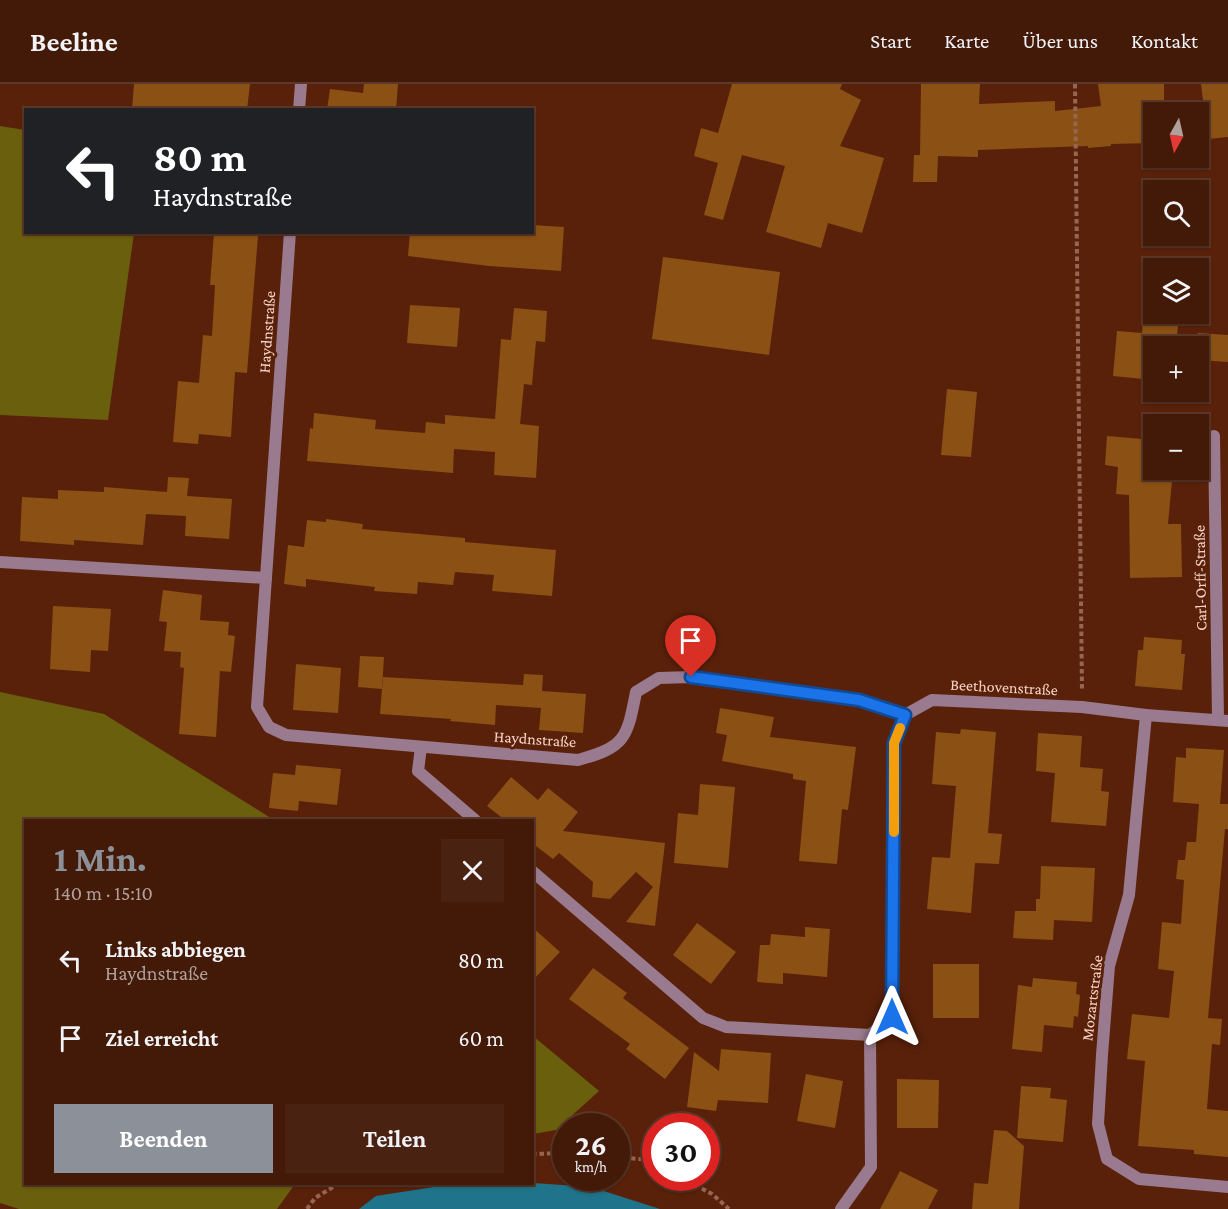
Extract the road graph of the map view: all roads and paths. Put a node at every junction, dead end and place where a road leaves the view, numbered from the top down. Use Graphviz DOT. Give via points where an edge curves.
graph roads {
  1 [pos="301,84"];
  2 [pos="1075,84"];
  3 [pos="299,108"];
  4 [pos="290,234"];
  5 [pos="1214,436"];
  6 [pos="0,562"];
  7 [pos="266,578"];
  8 [pos="1082,707"];
  9 [pos="905,715"];
  10 [pos="1146,715"];
  11 [pos="1223,720"];
  12 [pos="421,747"];
  13 [pos="474,819"];
  14 [pos="534,873"];
  15 [pos="870,1035"];
  16 [pos="552,1153"];
  17 [pos="534,1154"];
  18 [pos="336,1185"];
  19 [pos="1228,1187"];
  20 [pos="706,1191"];
  21 [pos="307,1209"];
  22 [pos="729,1209"];
  23 [pos="841,1209"];
  1 -- 3 [label="street"];
  2 -- 8 [label="path"];
  4 -- 7 [label="street, Haydnstraße"];
  5 -- 11 [label="street, Carl-Orff-Straße"];
  6 -- 7 [label="street"];
  7 -- 12 [label="street, Haydnstraße" via="256,707 269,727 286,735"];
  8 -- 9 [label="street, Beethovenstraße" via="932,700"];
  8 -- 10 [label="street, Beethovenstraße"];
  9 -- 12 [label="street, Haydnstraße" via="859,700 691,677 659,678 636,692 622,740 604,753 578,760"];
  9 -- 15 [label="street" via="894,743 892,1017"];
  10 -- 11 [label="street, Beethovenstraße"];
  10 -- 19 [label="street, Mozartstraße" via="1129,895 1109,966 1098,1124 1107,1159 1139,1179"];
  12 -- 13 [label="street" via="417,771"];
  14 -- 15 [label="street" via="703,1018 726,1027"];
  15 -- 23 [label="street" via="871,1167"];
  16 -- 17 [label="path"];
  18 -- 21 [label="path" via="315,1198"];
  20 -- 22 [label="path"];
}
